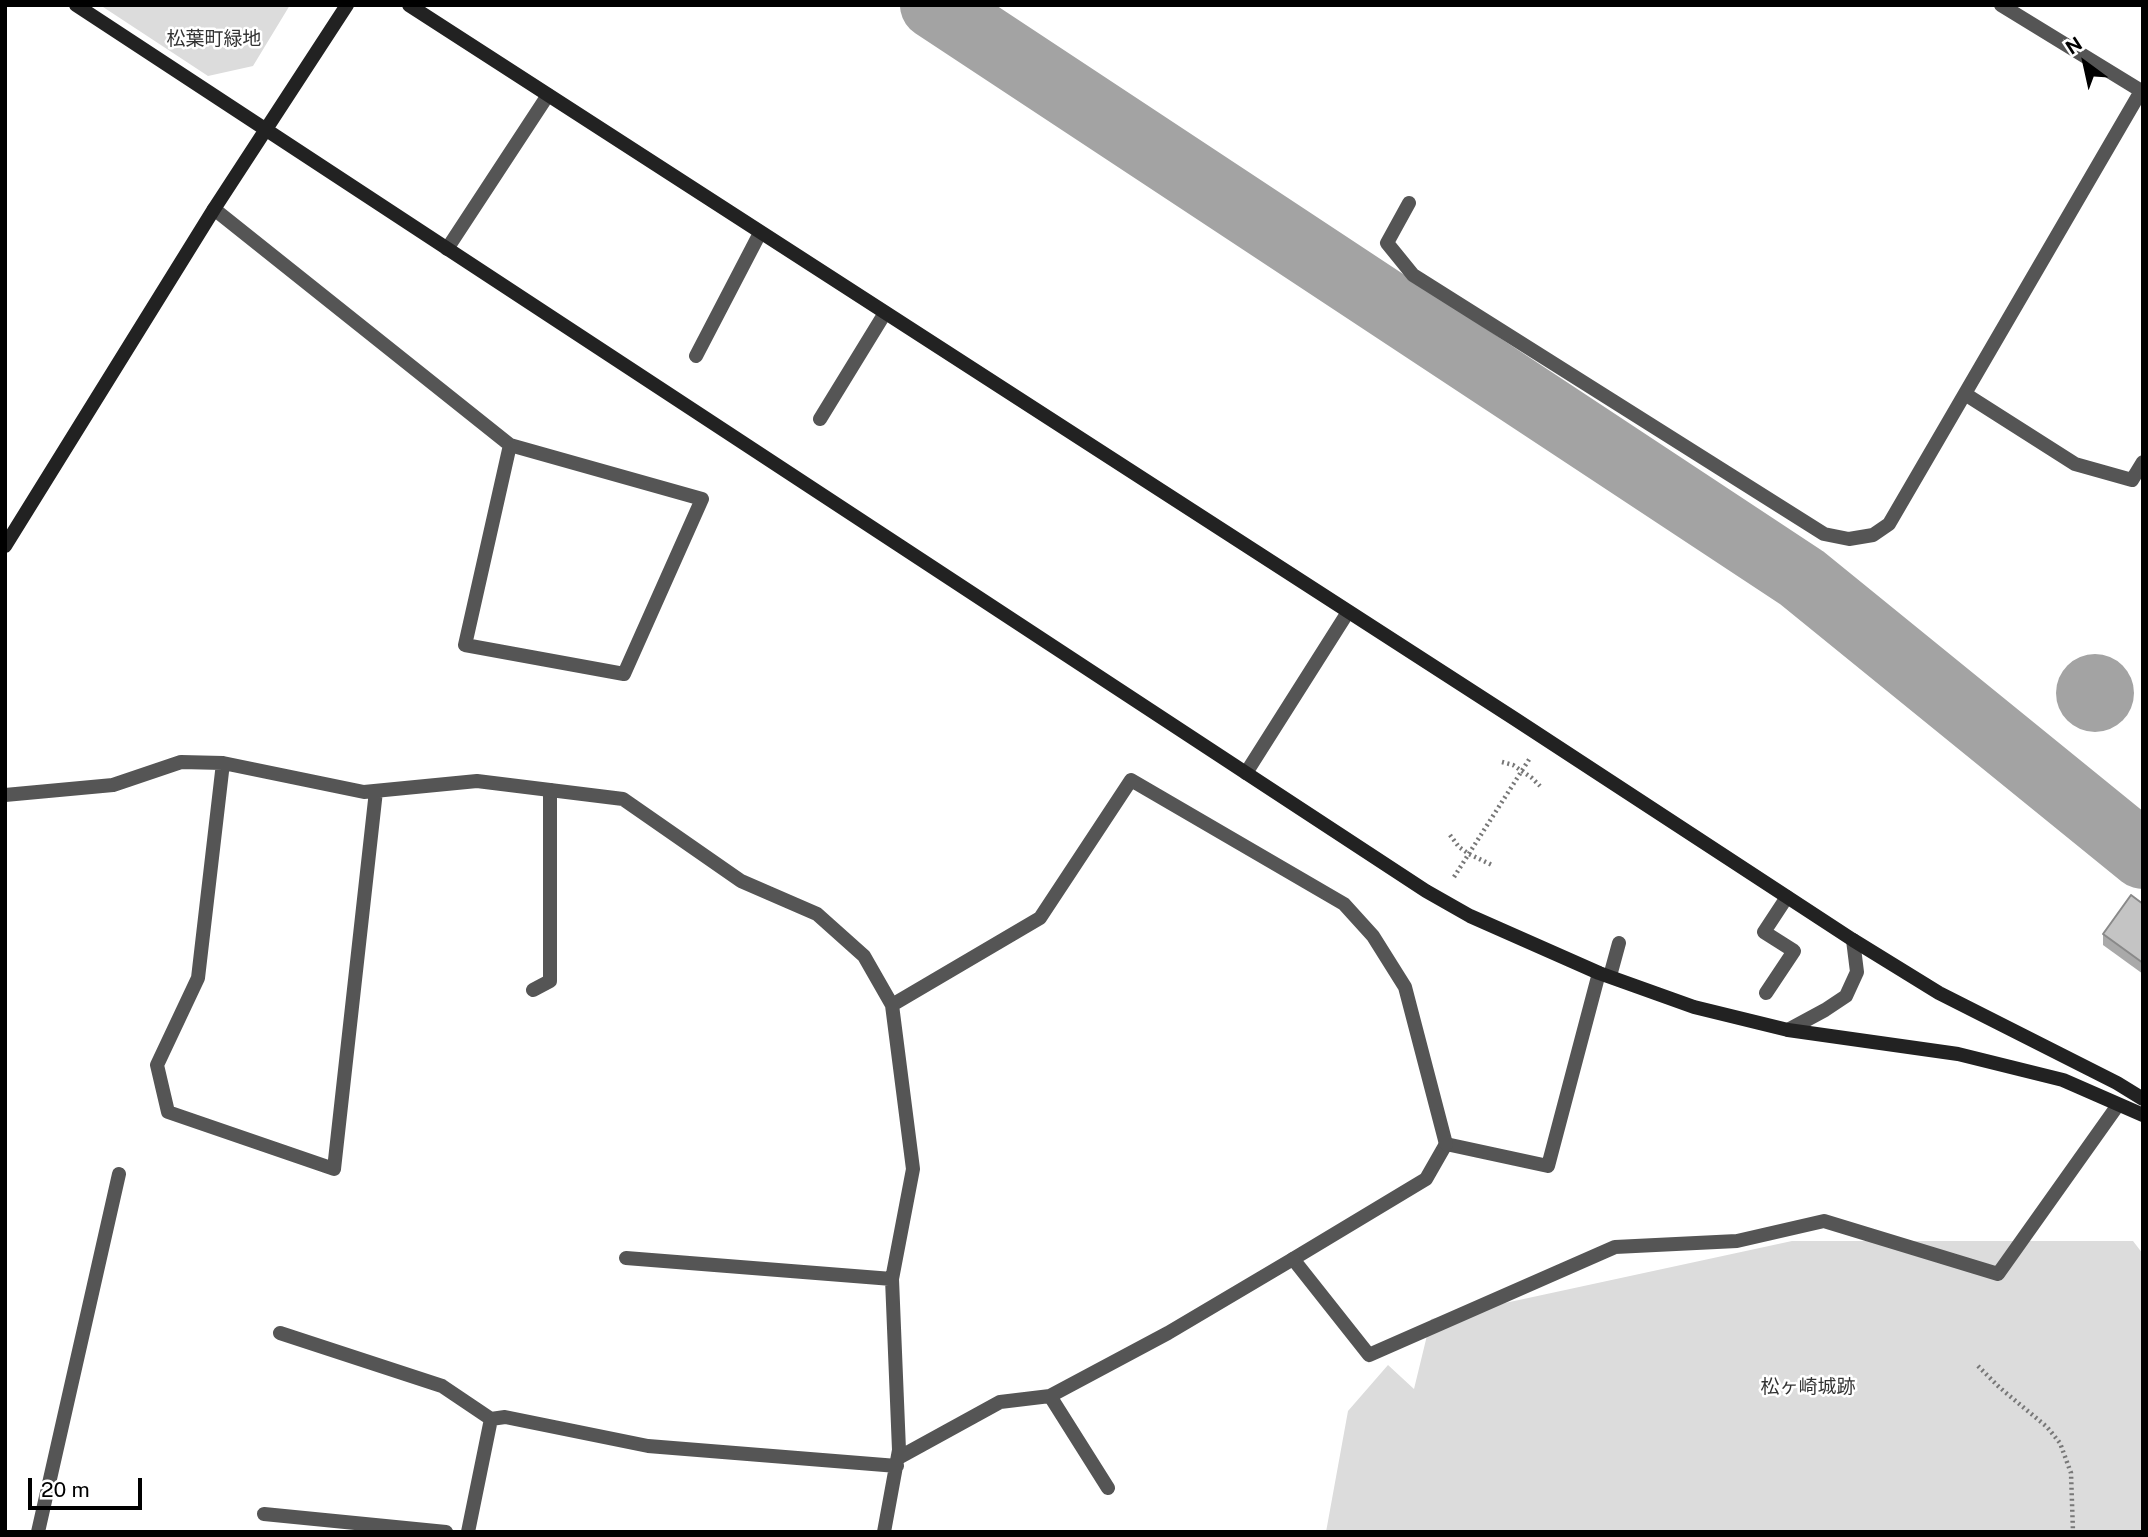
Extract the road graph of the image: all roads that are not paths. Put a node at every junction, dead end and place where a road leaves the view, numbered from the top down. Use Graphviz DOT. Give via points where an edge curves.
graph roads {
  1 [pos="76,5"];
  2 [pos="347,5"];
  3 [pos="409,5"];
  4 [pos="2001,5"];
  5 [pos="2142,92"];
  6 [pos="548,95"];
  7 [pos="267,131"];
  8 [pos="1409,203"];
  9 [pos="214,209"];
  10 [pos="760,233"];
  11 [pos="447,250"];
  12 [pos="885,313"];
  13 [pos="696,356"];
  14 [pos="1965,394"];
  15 [pos="820,418"];
  16 [pos="510,445"];
  17 [pos="2143,462"];
  18 [pos="5,546"];
  19 [pos="1348,612"];
  20 [pos="223,763"];
  21 [pos="1246,773"];
  22 [pos="550,790"];
  23 [pos="376,791"];
  24 [pos="5,795"];
  25 [pos="1787,897"];
  26 [pos="1853,940"];
  27 [pos="1619,943"];
  28 [pos="1605,975"];
  29 [pos="533,990"];
  30 [pos="1766,993"];
  31 [pos="892,1006"];
  32 [pos="1788,1030"];
  33 [pos="2143,1099"];
  34 [pos="2118,1105"];
  35 [pos="2143,1115"];
  36 [pos="1446,1144"];
  37 [pos="119,1174"];
  38 [pos="626,1258"];
  39 [pos="1293,1259"];
  40 [pos="892,1279"];
  41 [pos="280,1334"];
  42 [pos="1050,1396"];
  43 [pos="491,1419"];
  44 [pos="897,1462"];
  45 [pos="1108,1488"];
  46 [pos="264,1514"];
  47 [pos="38,1532"];
  48 [pos="446,1532"];
  49 [pos="468,1532"];
  50 [pos="884,1532"];
  1 -- 7 [label="street"];
  2 -- 7 [label="street"];
  3 -- 6 [label="street"];
  4 -- 5 [label="street"];
  5 -- 14 [label="street"];
  6 -- 10 [label="street"];
  6 -- 11 [label="street"];
  7 -- 9 [label="street"];
  7 -- 11 [label="street"];
  8 -- 14 [label="street" via="1387,243 1413,275 1825,534 1849,539 1873,535 1889,524"];
  9 -- 16 [label="street"];
  9 -- 18 [label="street"];
  10 -- 12 [label="street"];
  10 -- 13 [label="street"];
  11 -- 21 [label="street"];
  12 -- 15 [label="street"];
  12 -- 19 [label="street"];
  14 -- 17 [label="street" via="2075,464 2132,480"];
  16 -- 16 [label="street" via="465,645 624,674 702,499"];
  19 -- 21 [label="street"];
  19 -- 25 [label="street"];
  20 -- 23 [label="street"];
  20 -- 23 [label="street" via="198,978 157,1066 168,1112 334,1168"];
  20 -- 24 [label="street" via="181,762 113,785"];
  21 -- 28 [label="street" via="1440,899"];
  22 -- 23 [label="street" via="477,781"];
  22 -- 29 [label="street" via="550,981"];
  22 -- 31 [label="street" via="624,799 741,881 817,914 864,956"];
  25 -- 26 [label="street"];
  25 -- 30 [label="street" via="1764,932 1794,951"];
  26 -- 32 [label="street" via="1857,972 1846,996"];
  26 -- 33 [label="street" via="1940,993"];
  27 -- 28 [label="street"];
  28 -- 32 [label="street" via="1694,1007"];
  28 -- 36 [label="street" via="1548,1166"];
  31 -- 36 [label="street" via="1040,918 1131,780 1345,904 1373,936 1405,987"];
  31 -- 40 [label="street" via="914,1169"];
  32 -- 34 [label="street" via="1958,1054 2063,1080"];
  34 -- 35 [label="street"];
  34 -- 39 [label="street" via="1998,1274 1824,1222 1737,1241 1615,1247 1369,1355"];
  36 -- 39 [label="street" via="1426,1179"];
  37 -- 47 [label="street"];
  38 -- 40 [label="street"];
  39 -- 42 [label="street"];
  40 -- 44 [label="street"];
  41 -- 43 [label="street" via="442,1386"];
  42 -- 44 [label="street" via="1000,1402"];
  42 -- 45 [label="street"];
  43 -- 44 [label="street" via="505,1417 648,1446"];
  43 -- 49 [label="street"];
  44 -- 50 [label="street"];
  46 -- 48 [label="street"];
}
